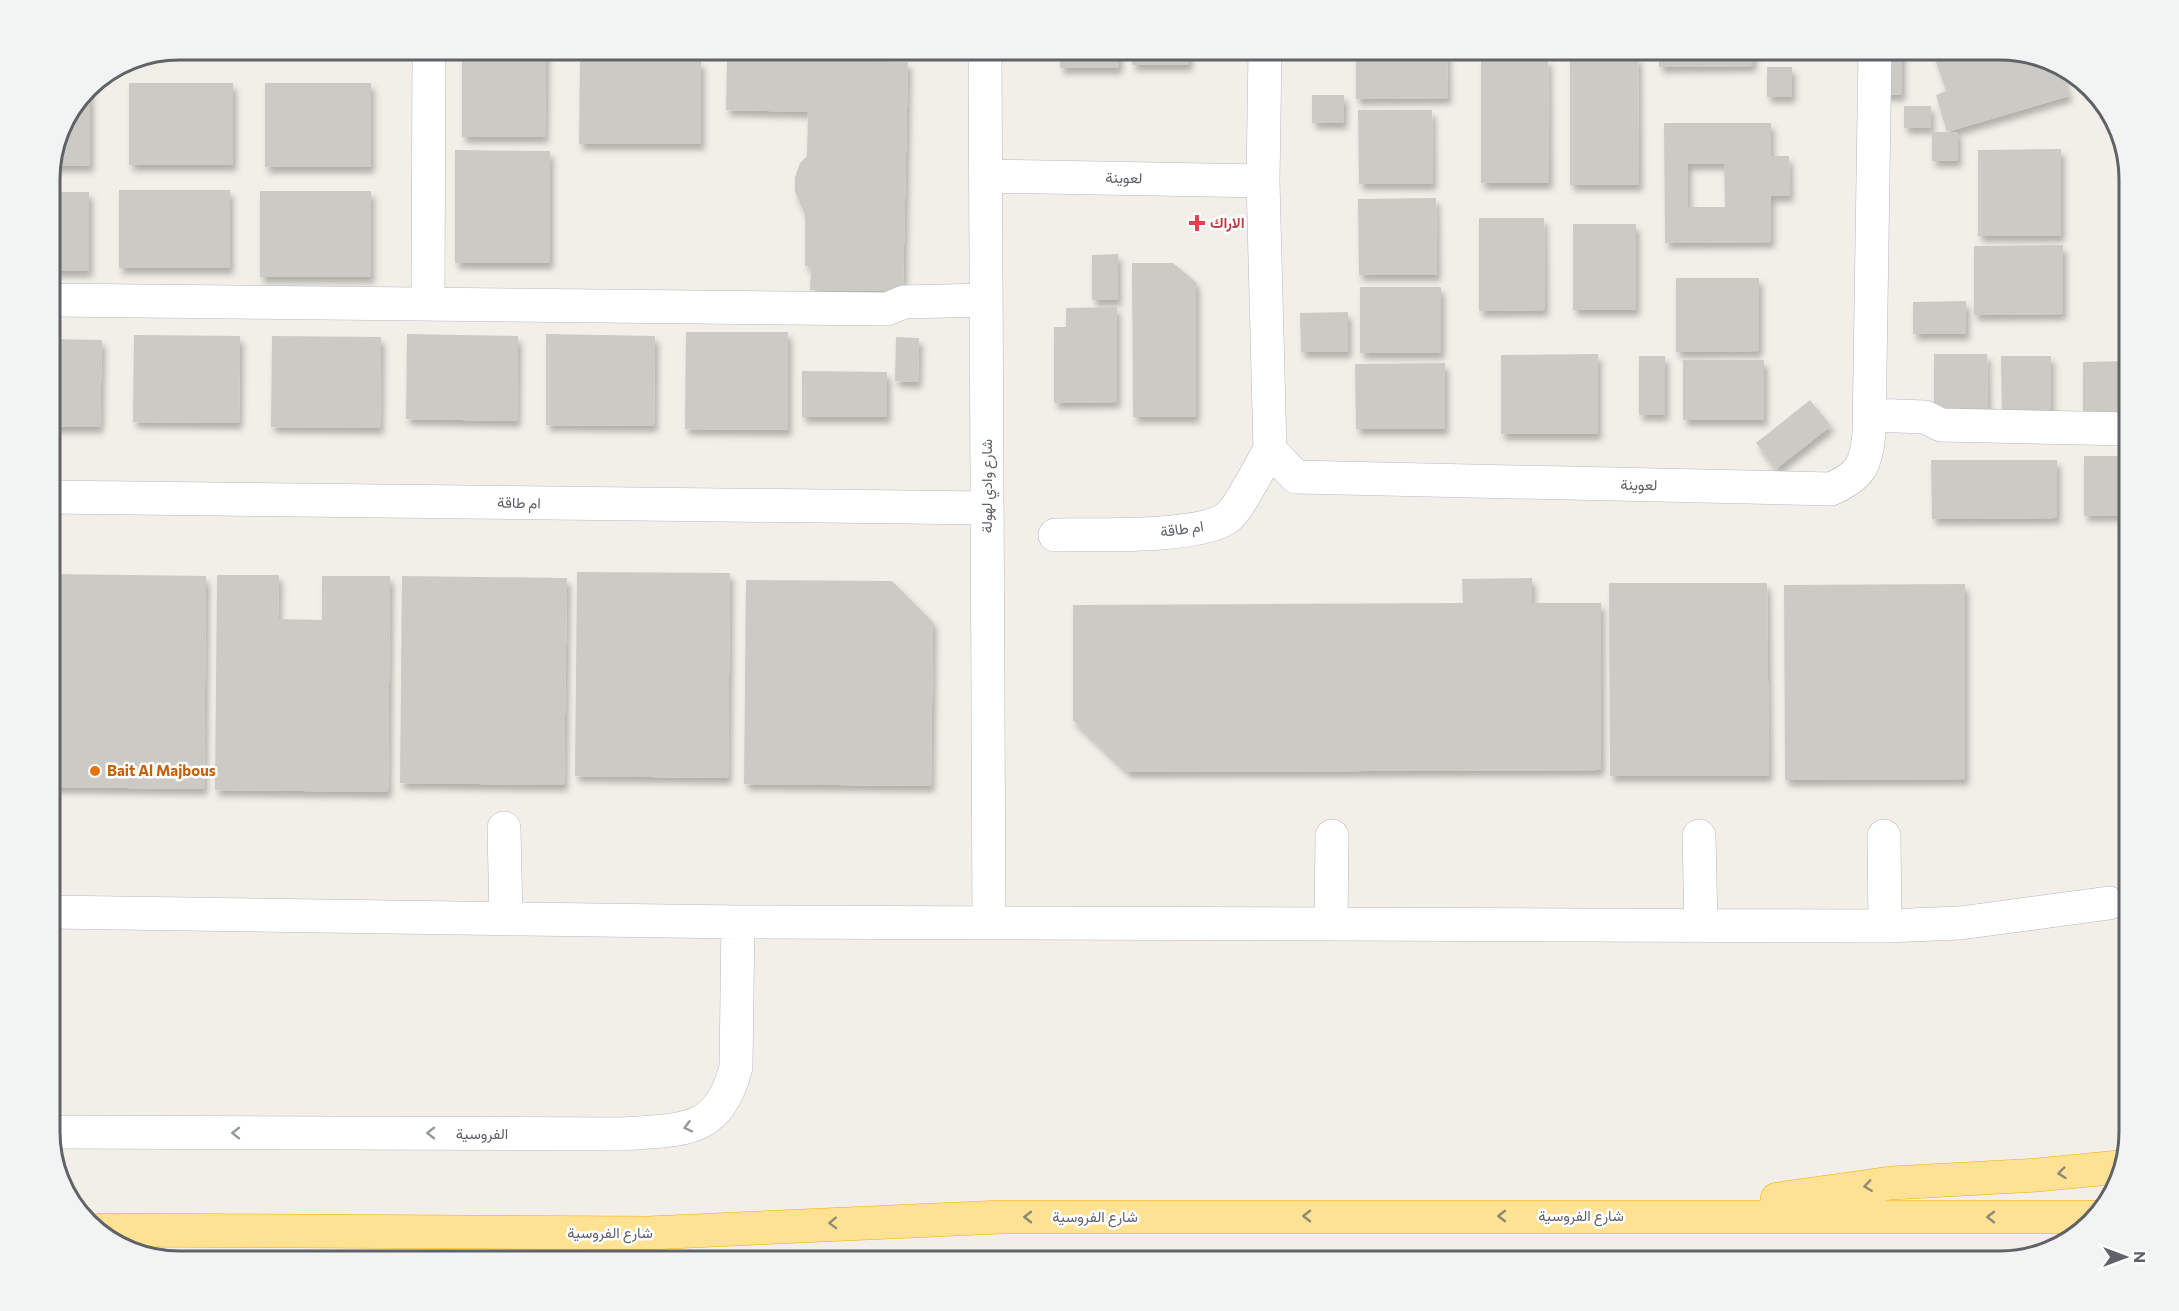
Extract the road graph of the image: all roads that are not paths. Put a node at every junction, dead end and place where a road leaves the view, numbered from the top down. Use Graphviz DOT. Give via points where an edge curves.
graph roads {
  1 [pos="429,60"];
  2 [pos="985,60"];
  3 [pos="1265,60"];
  4 [pos="1875,60"];
  5 [pos="985,176"];
  6 [pos="1263,181"];
  7 [pos="60,300"];
  8 [pos="428,303"];
  9 [pos="986,311"];
  10 [pos="1869,425"];
  11 [pos="2119,429"];
  12 [pos="1270,450"];
  13 [pos="60,497"];
  14 [pos="987,508"];
  15 [pos="1055,536"];
  16 [pos="504,828"];
  17 [pos="1332,836"];
  18 [pos="1699,836"];
  19 [pos="1884,836"];
  20 [pos="2109,903"];
  21 [pos="60,912"];
  22 [pos="506,919"];
  23 [pos="738,922"];
  24 [pos="988,923"];
  25 [pos="1331,924"];
  26 [pos="1701,926"];
  27 [pos="1885,926"];
  28 [pos="60,1132"];
  29 [pos="2113,1168"];
  30 [pos="1665,1216"];
  31 [pos="2082,1218"];
  32 [pos="113,1230"];
  1 -- 8 [label="street"];
  2 -- 5 [label="street, شارع وادي لهولة"];
  3 -- 6 [label="street"];
  4 -- 10 [label="street, لعوينة"];
  5 -- 6 [label="street, لعوينة"];
  5 -- 9 [label="street, شارع وادي لهولة"];
  6 -- 12 [label="street"];
  7 -- 8 [label="street"];
  8 -- 9 [label="street" via="887,309 904,302"];
  9 -- 14 [label="street, شارع وادي لهولة"];
  10 -- 11 [label="street" via="1925,435 1941,425"];
  10 -- 12 [label="street, لعوينة" via="1867,460 1851,480 1831,489 1296,477"];
  12 -- 15 [label="street, ام طاقة" via="1229,516 1206,527"];
  13 -- 14 [label="street, ام طاقة"];
  14 -- 24 [label="street, شارع وادي لهولة"];
  16 -- 22 [label="street"];
  17 -- 25 [label="street"];
  18 -- 26 [label="street"];
  19 -- 27 [label="street"];
  20 -- 27 [label="street" via="1960,923"];
  21 -- 22 [label="street"];
  22 -- 23 [label="street"];
  23 -- 24 [label="street"];
  23 -- 28 [label="street, الفروسية, one-way" via="736,1067 730,1089 717,1108 702,1123 688,1128 623,1134"];
  24 -- 25 [label="street"];
  25 -- 26 [label="street"];
  26 -- 27 [label="street"];
  29 -- 30 [label="highway, one-way" via="1891,1183"];
  31 -- 30 [label="highway, شارع الفروسية, one-way"];
  30 -- 32 [label="highway, شارع الفروسية, one-way" via="1002,1217 648,1233"];
}
